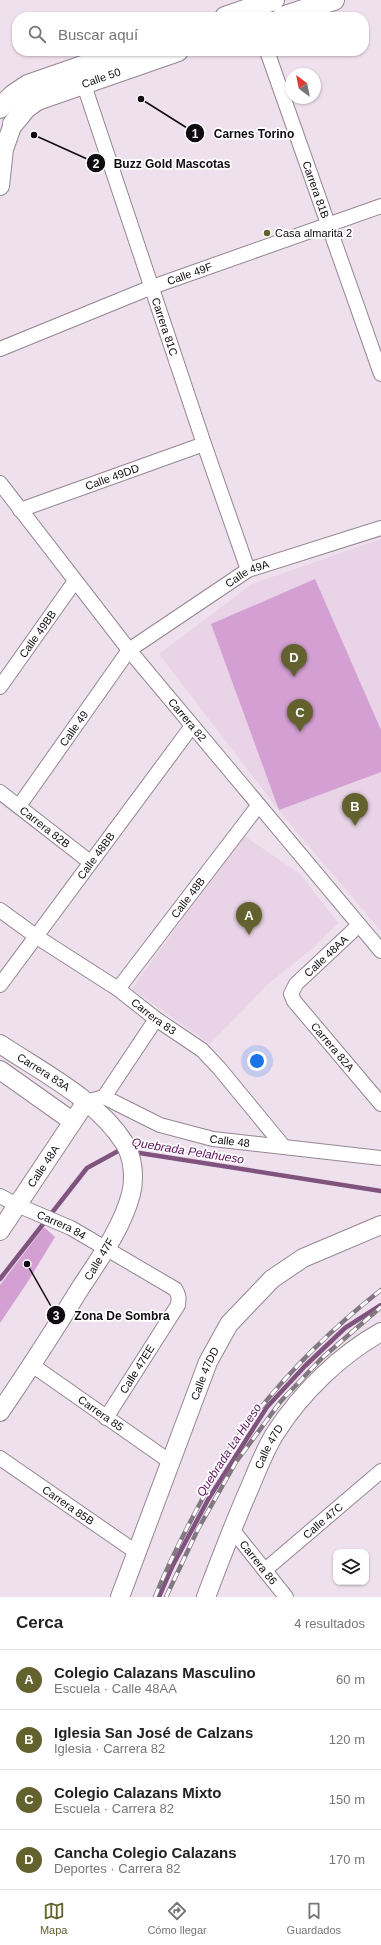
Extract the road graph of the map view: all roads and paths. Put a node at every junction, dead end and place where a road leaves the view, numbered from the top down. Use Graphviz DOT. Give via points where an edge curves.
graph roads {
  1 [pos="274,0"];
  2 [pos="334,0"];
  3 [pos="252,8"];
  4 [pos="240,12"];
  5 [pos="297,12"];
  6 [pos="111,56"];
  7 [pos="163,56"];
  8 [pos="269,56"];
  9 [pos="83,82"];
  10 [pos="8,105"];
  11 [pos="6,125"];
  12 [pos="0,186"];
  13 [pos="381,206"];
  14 [pos="327,225"];
  15 [pos="152,287"];
  16 [pos="0,349"];
  17 [pos="381,374"];
  18 [pos="204,444"];
  19 [pos="0,482"];
  20 [pos="20,510"];
  21 [pos="381,528"];
  22 [pos="248,570"];
  23 [pos="75,581"];
  24 [pos="129,650"];
  25 [pos="0,687"];
  26 [pos="192,726"];
  27 [pos="0,792"];
  28 [pos="19,806"];
  29 [pos="258,806"];
  30 [pos="90,862"];
  31 [pos="0,910"];
  32 [pos="359,925"];
  33 [pos="37,937"];
  34 [pos="381,951"];
  35 [pos="0,985"];
  36 [pos="293,988"];
  37 [pos="118,989"];
  38 [pos="156,1019"];
  39 [pos="0,1044"];
  40 [pos="0,1070"];
  41 [pos="104,1097"];
  42 [pos="86,1102"];
  43 [pos="381,1104"];
  44 [pos="72,1121"];
  45 [pos="284,1147"];
  46 [pos="381,1158"];
  47 [pos="0,1196"];
  48 [pos="24,1208"];
  49 [pos="381,1226"];
  50 [pos="0,1232"];
  51 [pos="106,1249"];
  52 [pos="179,1298"];
  53 [pos="381,1332"];
  54 [pos="32,1365"];
  55 [pos="0,1412"];
  56 [pos="106,1418"];
  57 [pos="0,1458"];
  58 [pos="169,1462"];
  59 [pos="381,1472"];
  60 [pos="232,1528"];
  61 [pos="136,1552"];
  62 [pos="265,1570"];
  63 [pos="120,1597"];
  64 [pos="206,1597"];
  65 [pos="286,1597"];
  1 -- 3 [label="main road"];
  2 -- 5 [label="main road"];
  3 -- 4 [label="main road"];
  6 -- 10 [label="main road, Calle 50" via="28,84"];
  7 -- 9 [label="main road, Calle 50"];
  8 -- 14 [label="street, Carrera 81B"];
  9 -- 10 [label="main road, Calle 50" via="37,100"];
  9 -- 15 [label="street, Carrera 81C"];
  10 -- 11 [label="main road"];
  11 -- 12 [label="street"];
  13 -- 14 [label="street, Calle 49F"];
  14 -- 15 [label="street, Calle 49F"];
  14 -- 17 [label="street, Carrera 81B"];
  15 -- 16 [label="street, Calle 49F"];
  15 -- 18 [label="street, Carrera 81C"];
  18 -- 20 [label="street, Calle 49DD"];
  18 -- 22 [label="street, Carrera 81C"];
  19 -- 20 [label="street, Carrera 82"];
  20 -- 23 [label="street, Carrera 82"];
  21 -- 22 [label="street, Calle 49A"];
  22 -- 24 [label="street, Calle 49A"];
  23 -- 24 [label="street, Carrera 82"];
  23 -- 25 [label="street, Calle 49BB"];
  24 -- 26 [label="street, Carrera 82"];
  24 -- 28 [label="street, Calle 49"];
  26 -- 29 [label="street, Carrera 82"];
  26 -- 30 [label="street, Calle 48BB"];
  27 -- 28 [label="street, Carrera 82B"];
  28 -- 30 [label="street, Carrera 82B"];
  29 -- 32 [label="street, Carrera 82"];
  29 -- 37 [label="street, Calle 48B"];
  30 -- 33 [label="street, Calle 48BB"];
  31 -- 33 [label="street, Carrera 83"];
  32 -- 34 [label="street, Carrera 82"];
  32 -- 36 [label="street, Calle 48AA"];
  33 -- 35 [label="street, Calle 48BB"];
  33 -- 37 [label="street, Carrera 83"];
  36 -- 43 [label="street, Carrera 82A" via="291,994 294,1001"];
  37 -- 38 [label="street, Carrera 83"];
  38 -- 41 [label="street"];
  38 -- 45 [label="street, Carrera 83" via="210,1058"];
  39 -- 42 [label="street, Carrera 83A"];
  40 -- 44 [label="street, Carrera 83A"];
  41 -- 42 [label="street"];
  41 -- 45 [label="street, Calle 48" via="160,1125 183,1132 213,1139"];
  42 -- 44 [label="street, Calle 48A"];
  42 -- 51 [label="street, Calle 47F" via="104,1118 128,1150 133,1170 132,1192 124,1216"];
  44 -- 48 [label="street, Calle 48A"];
  45 -- 46 [label="street, Calle 48"];
  47 -- 48 [label="street, Carrera 84"];
  48 -- 50 [label="street, Calle 48A"];
  48 -- 51 [label="street, Carrera 84" via="66,1225"];
  49 -- 58 [label="street, Calle 47DD" via="303,1258 272,1279 243,1308 229,1324 208,1362"];
  51 -- 52 [label="street, Carrera 84" via="175,1289"];
  51 -- 54 [label="street, Calle 47F"];
  52 -- 56 [label="street, Calle 47EE" via="175,1310"];
  53 -- 60 [label="street, Calle 47D" via="325,1374 276,1432"];
  54 -- 55 [label="street, Calle 47F"];
  54 -- 56 [label="street, Carrera 85"];
  56 -- 58 [label="street, Carrera 85"];
  57 -- 61 [label="street, Carrera 85B"];
  58 -- 61 [label="street, Calle 47DD"];
  59 -- 62 [label="street, Calle 47C"];
  60 -- 62 [label="street, Carrera 86"];
  60 -- 64 [label="street, Calle 47D"];
  61 -- 63 [label="street, Calle 47DD"];
  62 -- 65 [label="street, Carrera 86"];
}
